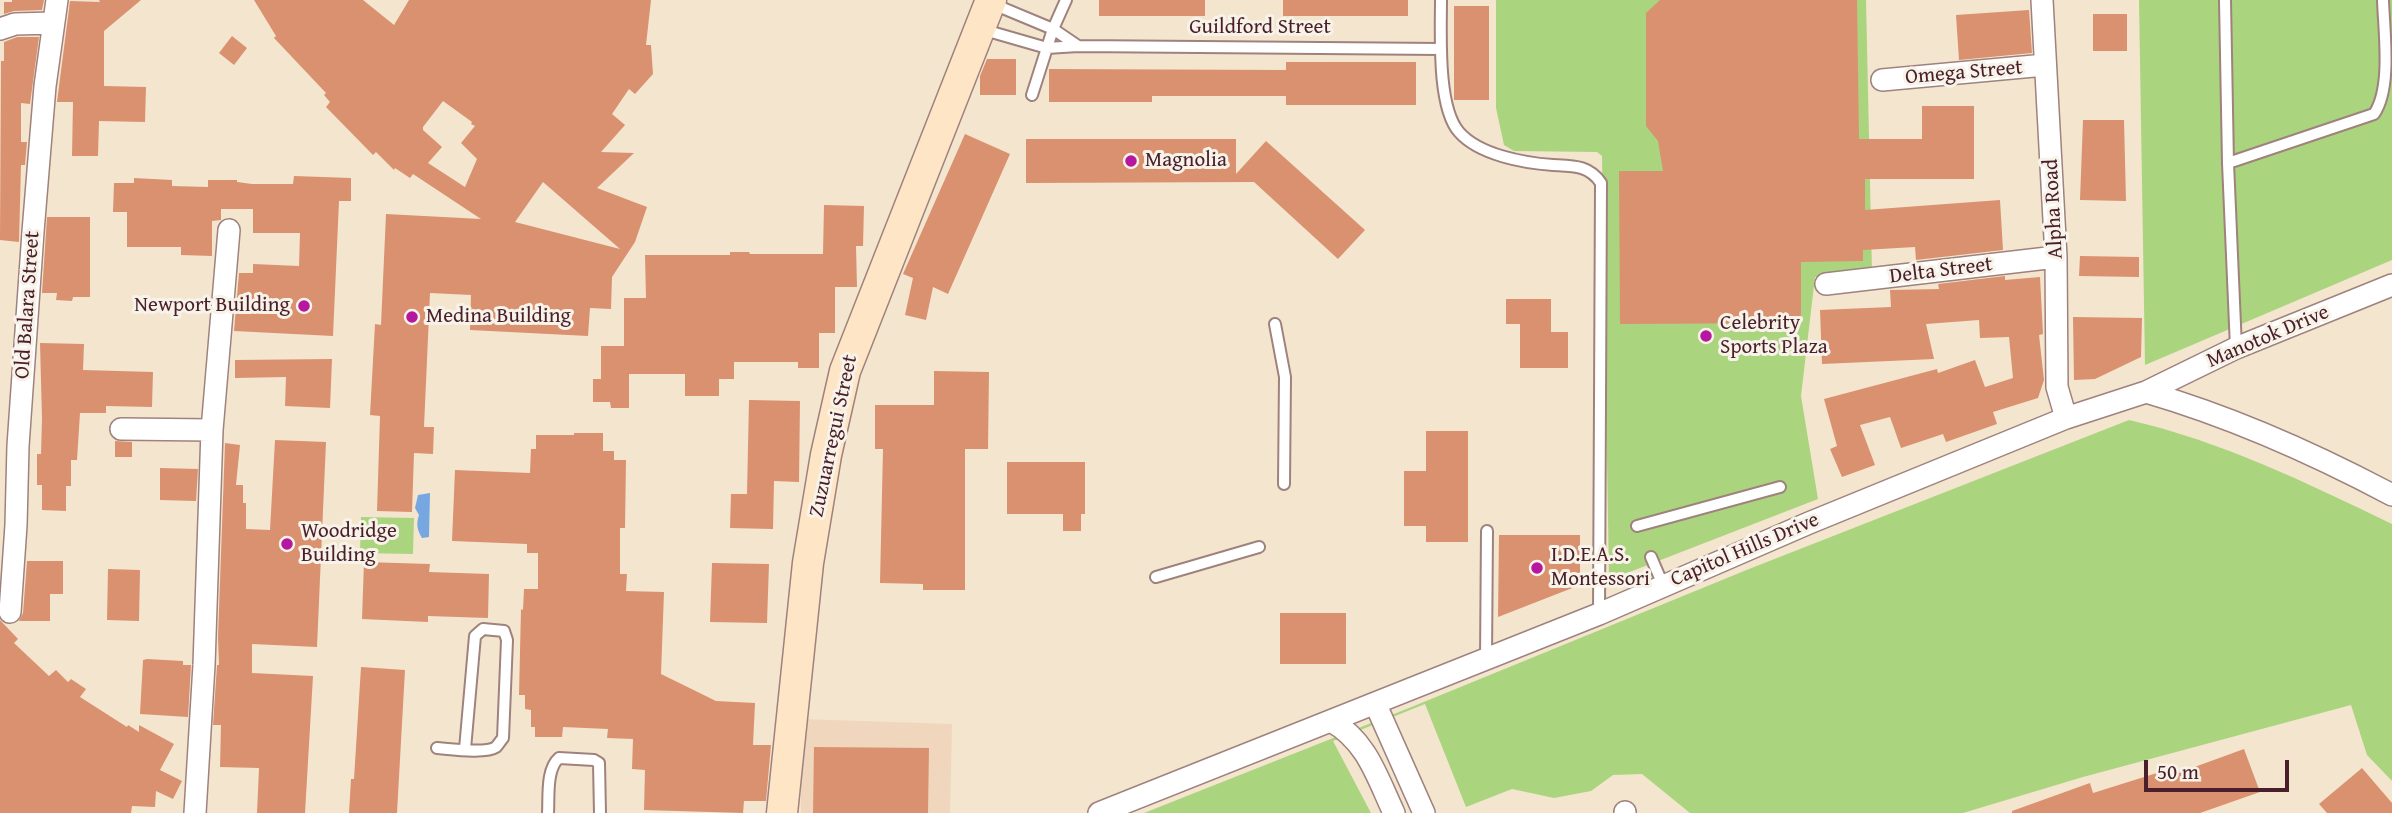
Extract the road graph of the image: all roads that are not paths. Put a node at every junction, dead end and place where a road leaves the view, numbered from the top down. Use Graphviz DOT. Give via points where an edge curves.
graph roads {
  1 [pos="57,0"];
  2 [pos="1066,0"];
  3 [pos="1441,0"];
  4 [pos="2042,0"];
  5 [pos="2225,0"];
  6 [pos="2384,0"];
  7 [pos="987,10"];
  8 [pos="53,23"];
  9 [pos="0,29"];
  10 [pos="1053,29"];
  11 [pos="1078,46"];
  12 [pos="1047,48"];
  13 [pos="1441,49"];
  14 [pos="2045,65"];
  15 [pos="1882,80"];
  16 [pos="1032,95"];
  17 [pos="2228,163"];
  18 [pos="229,230"];
  19 [pos="2056,257"];
  20 [pos="1826,284"];
  21 [pos="2392,285"];
  22 [pos="1275,324"];
  23 [pos="2236,348"];
  24 [pos="2146,392"];
  25 [pos="2066,418"];
  26 [pos="121,429"];
  27 [pos="212,430"];
  28 [pos="1284,484"];
  29 [pos="1780,487"];
  30 [pos="2392,495"];
  31 [pos="1637,526"];
  32 [pos="1487,531"];
  33 [pos="1259,547"];
  34 [pos="1651,557"];
  35 [pos="1156,577"];
  36 [pos="1663,585"];
  37 [pos="10,612"];
  38 [pos="1599,614"];
  39 [pos="1486,659"];
  40 [pos="1375,703"];
  41 [pos="1331,721"];
  42 [pos="437,748"];
  43 [pos="465,749"];
  44 [pos="195,813"];
  45 [pos="548,813"];
  46 [pos="600,813"];
  47 [pos="782,813"];
  48 [pos="1099,813"];
  49 [pos="1394,813"];
  50 [pos="1424,813"];
  1 -- 8 [label="street, Old Balara Street"];
  2 -- 10 [label="lane"];
  3 -- 13 [label="lane"];
  4 -- 14 [label="street, Alpha Road"];
  5 -- 17 [label="lane"];
  6 -- 17 [label="lane" via="2384,86 2374,114"];
  7 -- 10 [label="lane"];
  7 -- 12 [label="lane, Guildford Street"];
  7 -- 47 [label="street, Zuzuarregui Street" via="845,371 808,563"];
  8 -- 9 [label="street"];
  8 -- 37 [label="street, Old Balara Street" via="32,245"];
  10 -- 11 [label="lane"];
  10 -- 12 [label="lane"];
  11 -- 12 [label="lane, Guildford Street"];
  11 -- 13 [label="lane, Guildford Street"];
  12 -- 16 [label="lane"];
  13 -- 38 [label="lane" via="1446,104 1458,131 1499,155 1527,163 1582,167 1601,183"];
  14 -- 15 [label="street, Omega Street"];
  14 -- 19 [label="street, Alpha Road"];
  17 -- 23 [label="lane"];
  18 -- 27 [label="street"];
  19 -- 20 [label="street, Delta Street"];
  19 -- 25 [label="street, Alpha Road" via="2057,387"];
  21 -- 23 [label="street, Manotok Drive"];
  22 -- 28 [label="lane" via="1285,377"];
  23 -- 24 [label="street, Manotok Drive"];
  24 -- 25 [label="street, Capitol Hills Drive"];
  24 -- 30 [label="street" via="2202,409 2327,460"];
  25 -- 36 [label="street, Capitol Hills Drive"];
  26 -- 27 [label="street"];
  27 -- 44 [label="street"];
  29 -- 31 [label="lane"];
  32 -- 39 [label="lane"];
  33 -- 35 [label="lane"];
  34 -- 36 [label="lane"];
  36 -- 38 [label="street, Capitol Hills Drive"];
  38 -- 39 [label="street, Capitol Hills Drive"];
  39 -- 40 [label="street, Capitol Hills Drive"];
  40 -- 41 [label="street, Capitol Hills Drive"];
  40 -- 50 [label="street"];
  41 -- 48 [label="street, Capitol Hills Drive"];
  41 -- 49 [label="street" via="1348,730 1360,744"];
  42 -- 43 [label="lane"];
  43 -- 43 [label="lane" via="488,750 503,738 504,631 483,629 475,636"];
  45 -- 46 [label="lane" via="551,772 559,758 599,763"];
}
